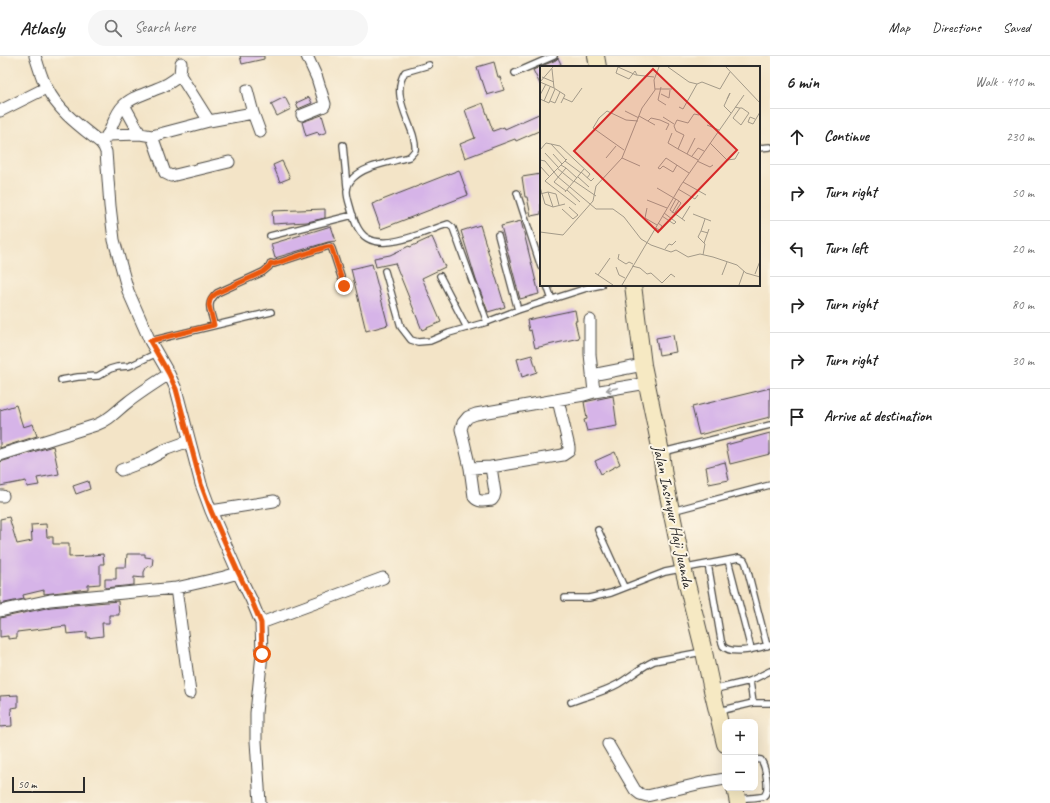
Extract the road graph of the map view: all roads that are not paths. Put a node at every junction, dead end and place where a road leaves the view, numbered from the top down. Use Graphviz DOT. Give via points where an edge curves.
graph roads {
  1 [pos="35,56"];
  2 [pos="307,56"];
  3 [pos="554,56"];
  4 [pos="596,56"];
  5 [pos="181,63"];
  6 [pos="429,64"];
  7 [pos="598,66"];
  8 [pos="514,73"];
  9 [pos="180,75"];
  10 [pos="46,88"];
  11 [pos="246,90"];
  12 [pos="124,105"];
  13 [pos="0,111"];
  14 [pos="253,113"];
  15 [pos="302,115"];
  16 [pos="209,121"];
  17 [pos="260,132"];
  18 [pos="146,135"];
  19 [pos="104,139"];
  20 [pos="343,145"];
  21 [pos="770,147"];
  22 [pos="760,148"];
  23 [pos="228,162"];
  24 [pos="347,187"];
  25 [pos="517,193"];
  26 [pos="353,215"];
  27 [pos="498,235"];
  28 [pos="270,236"];
  29 [pos="540,264"];
  30 [pos="385,271"];
  31 [pos="440,276"];
  32 [pos="344,286"];
  33 [pos="547,286"];
  34 [pos="587,286"];
  35 [pos="635,287"];
  36 [pos="552,300"];
  37 [pos="518,310"];
  38 [pos="271,312"];
  39 [pos="590,320"];
  40 [pos="487,322"];
  41 [pos="214,325"];
  42 [pos="467,328"];
  43 [pos="150,341"];
  44 [pos="157,353"];
  45 [pos="644,364"];
  46 [pos="169,374"];
  47 [pos="592,375"];
  48 [pos="61,380"];
  49 [pos="647,383"];
  50 [pos="594,392"];
  51 [pos="558,400"];
  52 [pos="770,425"];
  53 [pos="189,441"];
  54 [pos="660,452"];
  55 [pos="0,455"];
  56 [pos="491,467"];
  57 [pos="470,468"];
  58 [pos="121,470"];
  59 [pos="770,486"];
  60 [pos="274,502"];
  61 [pos="211,511"];
  62 [pos="671,511"];
  63 [pos="598,530"];
  64 [pos="728,560"];
  65 [pos="708,564"];
  66 [pos="683,568"];
  67 [pos="238,572"];
  68 [pos="383,578"];
  69 [pos="624,587"];
  70 [pos="176,588"];
  71 [pos="565,598"];
  72 [pos="0,611"];
  73 [pos="261,623"];
  74 [pos="768,646"];
  75 [pos="750,649"];
  76 [pos="704,652"];
  77 [pos="770,671"];
  78 [pos="750,681"];
  79 [pos="712,690"];
  80 [pos="190,693"];
  81 [pos="572,702"];
  82 [pos="753,703"];
  83 [pos="770,703"];
  84 [pos="718,712"];
  85 [pos="722,730"];
  86 [pos="608,744"];
  87 [pos="758,760"];
  88 [pos="722,780"];
  89 [pos="769,792"];
  90 [pos="737,797"];
  91 [pos="260,803"];
  1 -- 10 [label="street"];
  2 -- 15 [label="street" via="325,104 322,108"];
  3 -- 8 [label="lane"];
  4 -- 7 [label="main road"];
  5 -- 9 [label="street"];
  6 -- 24 [label="lane" via="405,72 400,83 401,103 416,148 409,157 362,172 353,178"];
  9 -- 12 [label="street" via="162,87"];
  9 -- 16 [label="street"];
  10 -- 13 [label="street"];
  10 -- 19 [label="street" via="65,112"];
  11 -- 14 [label="street"];
  12 -- 18 [label="street"];
  12 -- 19 [label="street"];
  14 -- 16 [label="street"];
  14 -- 17 [label="street"];
  16 -- 18 [label="street"];
  18 -- 19 [label="street"];
  18 -- 23 [label="street" via="165,173 171,176"];
  19 -- 43 [label="street" via="114,240 128,291"];
  20 -- 24 [label="lane"];
  21 -- 22 [label="lane"];
  24 -- 26 [label="lane" via="346,194"];
  25 -- 29 [label="lane"];
  26 -- 28 [label="lane"];
  26 -- 40 [label="lane" via="366,238 378,242 392,242 451,225"];
  27 -- 37 [label="lane"];
  30 -- 42 [label="lane" via="401,327 411,340 430,341"];
  31 -- 42 [label="lane"];
  32 -- 41 [label="lane" via="329,246 271,263 263,272 213,296 209,305"];
  33 -- 36 [label="lane"];
  34 -- 36 [label="lane"];
  35 -- 45 [label="main road, Jalan Insinyur Haji Juanda"];
  36 -- 37 [label="lane"];
  37 -- 40 [label="lane"];
  38 -- 41 [label="lane"];
  39 -- 47 [label="street"];
  40 -- 42 [label="lane"];
  41 -- 43 [label="lane"];
  43 -- 44 [label="street"];
  44 -- 46 [label="street"];
  44 -- 48 [label="lane" via="129,366 110,369 98,376"];
  45 -- 47 [label="street"];
  45 -- 49 [label="main road, Jalan Insinyur Haji Juanda"];
  46 -- 53 [label="street" via="178,394"];
  46 -- 55 [label="street" via="105,421"];
  47 -- 50 [label="street"];
  49 -- 50 [label="street, one-way"];
  49 -- 54 [label="main road, Jalan Insinyur Haji Juanda"];
  50 -- 51 [label="street"];
  51 -- 56 [label="street" via="569,447 567,453"];
  51 -- 57 [label="street" via="468,417 461,429"];
  52 -- 54 [label="lane"];
  53 -- 58 [label="street"];
  53 -- 61 [label="street"];
  54 -- 62 [label="main road, Jalan Insinyur Haji Juanda"];
  56 -- 57 [label="street"];
  56 -- 57 [label="street" via="494,497 492,500 480,501 474,497"];
  59 -- 62 [label="lane"];
  60 -- 61 [label="street"];
  61 -- 67 [label="street"];
  62 -- 66 [label="main road, Jalan Insinyur Haji Juanda"];
  63 -- 69 [label="lane"];
  64 -- 65 [label="lane"];
  64 -- 74 [label="lane" via="739,558 746,564"];
  64 -- 75 [label="lane"];
  65 -- 66 [label="lane"];
  65 -- 75 [label="lane" via="723,645 734,651"];
  66 -- 69 [label="lane"];
  66 -- 76 [label="main road, Jalan Insinyur Haji Juanda"];
  67 -- 70 [label="street"];
  67 -- 73 [label="street"];
  68 -- 73 [label="street"];
  69 -- 71 [label="lane" via="589,598"];
  70 -- 72 [label="street" via="50,600"];
  70 -- 80 [label="street"];
  73 -- 91 [label="street" via="262,654 256,713"];
  74 -- 75 [label="lane"];
  76 -- 79 [label="main road, Jalan Insinyur Haji Juanda"];
  76 -- 81 [label="lane" via="654,661 618,684"];
  77 -- 78 [label="lane"];
  78 -- 79 [label="lane"];
  78 -- 82 [label="lane"];
  79 -- 84 [label="main road, Jalan Insinyur Haji Juanda"];
  82 -- 83 [label="lane"];
  82 -- 84 [label="lane"];
  84 -- 85 [label="main road, Jalan Insinyur Haji Juanda"];
  86 -- 88 [label="street" via="635,790 640,794 647,796"];
  87 -- 89 [label="lane" via="764,764"];
  89 -- 90 [label="lane" via="760,797"];
}
